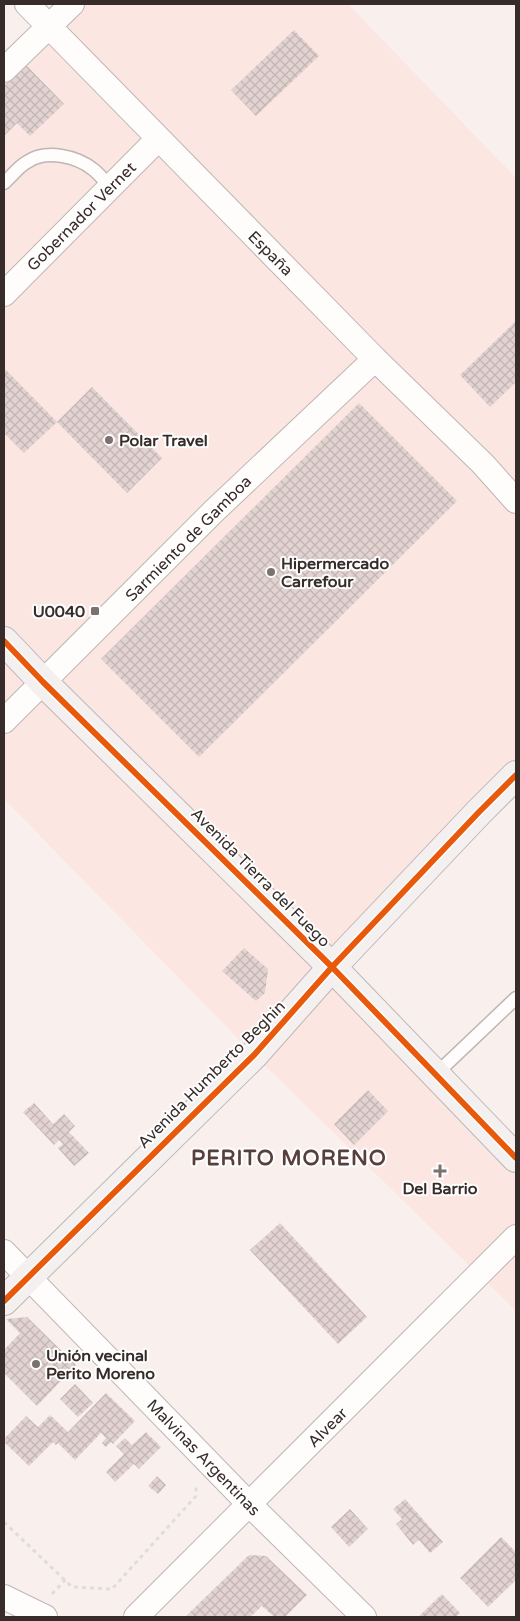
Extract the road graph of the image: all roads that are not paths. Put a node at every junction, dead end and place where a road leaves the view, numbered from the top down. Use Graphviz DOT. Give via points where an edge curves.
graph roads {
  1 [pos="27,4"];
  2 [pos="72,4"];
  3 [pos="49,25"];
  4 [pos="4,70"];
  5 [pos="158,139"];
  6 [pos="4,183"];
  7 [pos="110,187"];
  8 [pos="4,294"];
  9 [pos="374,359"];
  10 [pos="516,501"];
  11 [pos="4,641"];
  12 [pos="43,682"];
  13 [pos="4,721"];
  14 [pos="516,775"];
  15 [pos="332,967"];
  16 [pos="516,998"];
  17 [pos="435,1075"];
  18 [pos="516,1158"];
  19 [pos="516,1236"];
  20 [pos="4,1252"];
  21 [pos="28,1277"];
  22 [pos="4,1300"];
  23 [pos="250,1504"];
  24 [pos="4,1598"];
  25 [pos="46,1617"];
  26 [pos="136,1617"];
  27 [pos="364,1617"];
  1 -- 3 [label="street, España"];
  2 -- 3 [label="street"];
  3 -- 4 [label="street"];
  3 -- 5 [label="street, España"];
  5 -- 7 [label="street, Gobernador Vernet"];
  5 -- 9 [label="street, España"];
  6 -- 7 [label="lane" via="27,161 44,156 64,156 93,169"];
  7 -- 8 [label="street, Gobernador Vernet"];
  9 -- 10 [label="street, España" via="483,464"];
  9 -- 12 [label="street, Sarmiento de Gamboa" via="214,511"];
  11 -- 12 [label="street, Avenida Tierra del Fuego"];
  12 -- 13 [label="street, Sarmiento de Gamboa"];
  12 -- 15 [label="street, Avenida Tierra del Fuego"];
  14 -- 15 [label="street, Avenida Humberto Beghin"];
  15 -- 17 [label="street, Avenida Tierra del Fuego"];
  15 -- 21 [label="street, Avenida Humberto Beghin" via="254,1055"];
  16 -- 17 [label="lane"];
  17 -- 18 [label="street, Avenida Tierra del Fuego"];
  19 -- 23 [label="street, Alvear"];
  20 -- 21 [label="street, Malvinas Argentinas"];
  21 -- 22 [label="street, Avenida Humberto Beghin"];
  21 -- 23 [label="street, Malvinas Argentinas"];
  23 -- 26 [label="street, Alvear"];
  23 -- 27 [label="street, Malvinas Argentinas"];
  24 -- 25 [label="street"];
}
